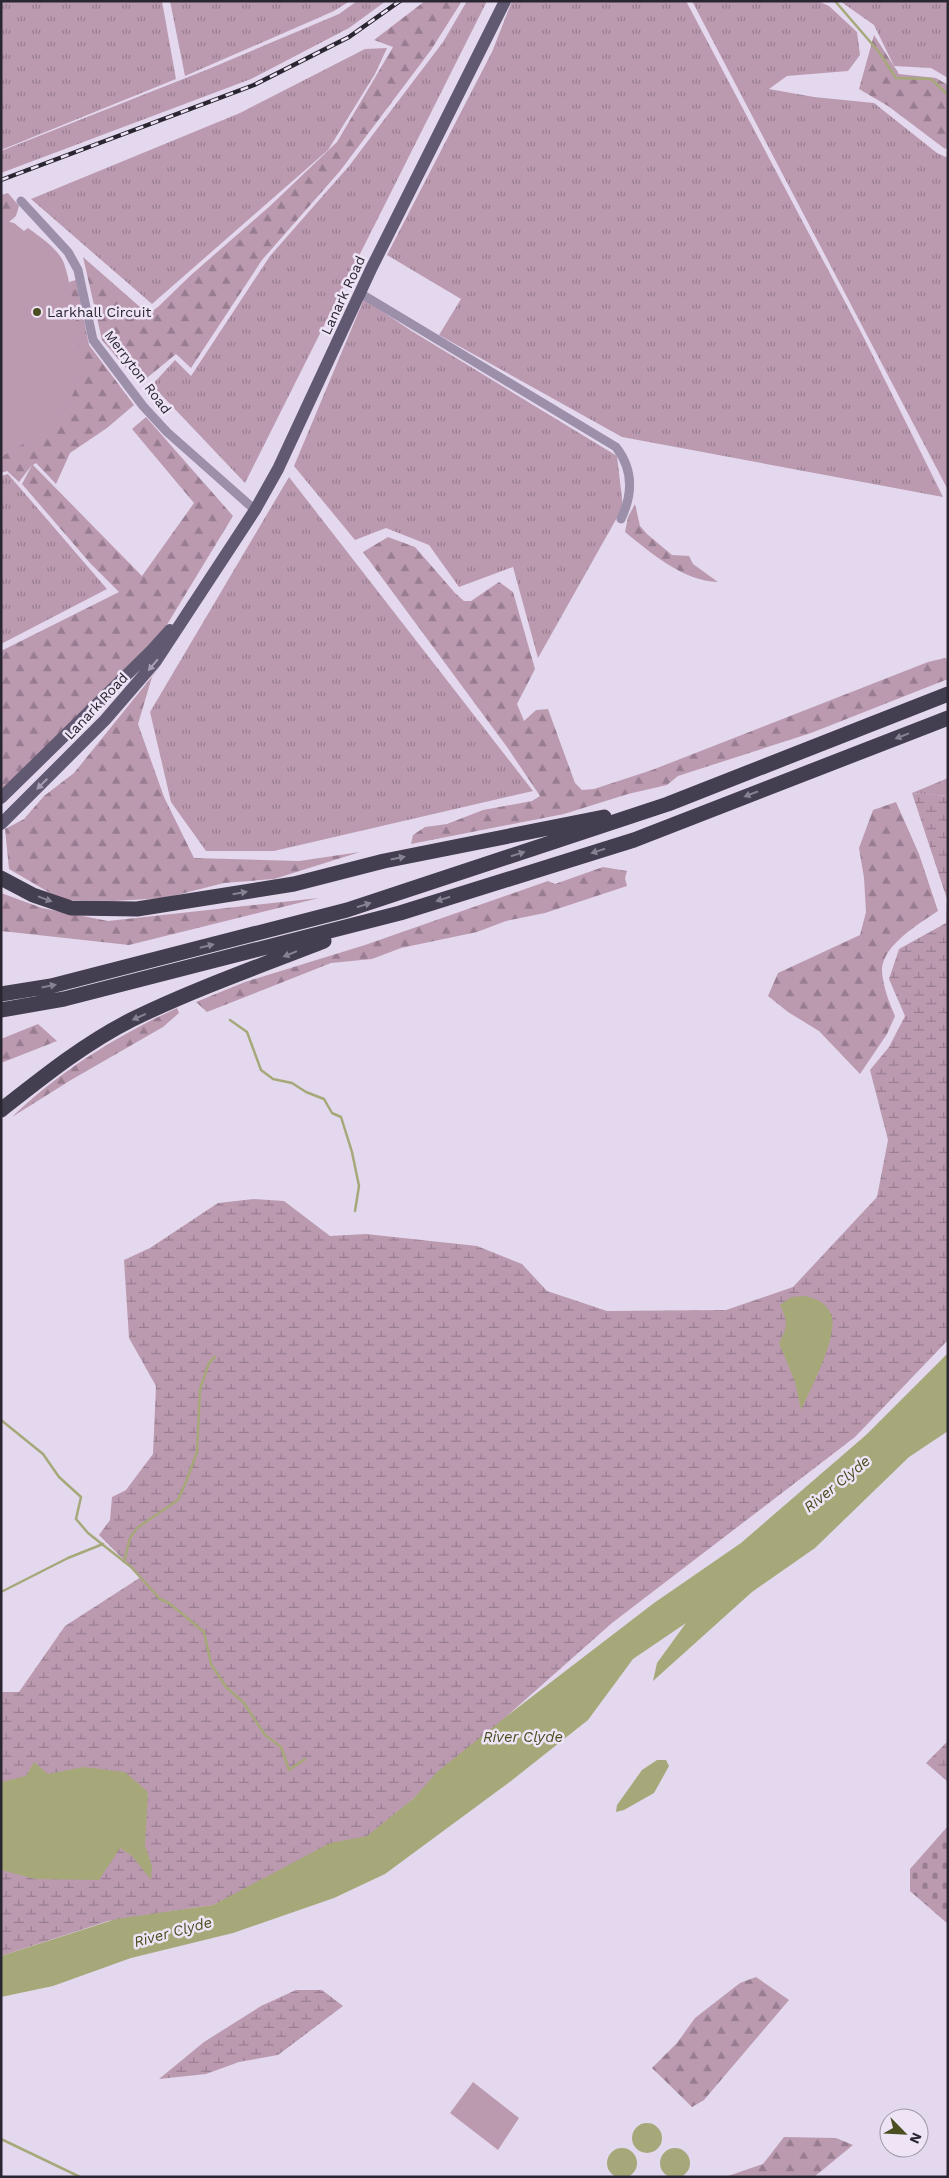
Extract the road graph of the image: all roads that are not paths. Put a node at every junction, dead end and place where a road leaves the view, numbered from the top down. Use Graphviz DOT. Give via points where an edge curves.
graph roads {
  1 [pos="505,1"];
  2 [pos="21,201"];
  3 [pos="360,292"];
  4 [pos="255,510"];
  5 [pos="621,519"];
  6 [pos="200,597"];
  7 [pos="948,694"];
  8 [pos="948,718"];
  9 [pos="1,798"];
  10 [pos="668,804"];
  11 [pos="1,823"];
  12 [pos="1,878"];
  13 [pos="384,917"];
  14 [pos="1,994"];
  15 [pos="1,1010"];
  16 [pos="1,1110"];
  1 -- 3 [label="main road, Lanark Road"];
  2 -- 4 [label="street, Merryton Road" via="68,252 78,270 93,340 167,432"];
  3 -- 4 [label="main road, Lanark Road" via="278,470"];
  3 -- 5 [label="street" via="616,446 625,458 631,486"];
  4 -- 6 [label="main road, Lanark Road"];
  6 -- 9 [label="main road, Lanark Road" via="151,651"];
  6 -- 11 [label="main road, Lanark Road, one-way" via="156,661 105,720"];
  7 -- 10 [label="highway"];
  8 -- 13 [label="highway, one-way" via="634,840"];
  12 -- 10 [label="highway, one-way" via="33,895 71,908 137,909 294,884 384,861"];
  14 -- 10 [label="highway, one-way" via="51,986 347,910"];
  13 -- 15 [label="highway" via="64,999"];
  13 -- 16 [label="highway, one-way" via="132,1020 60,1063"];
}
